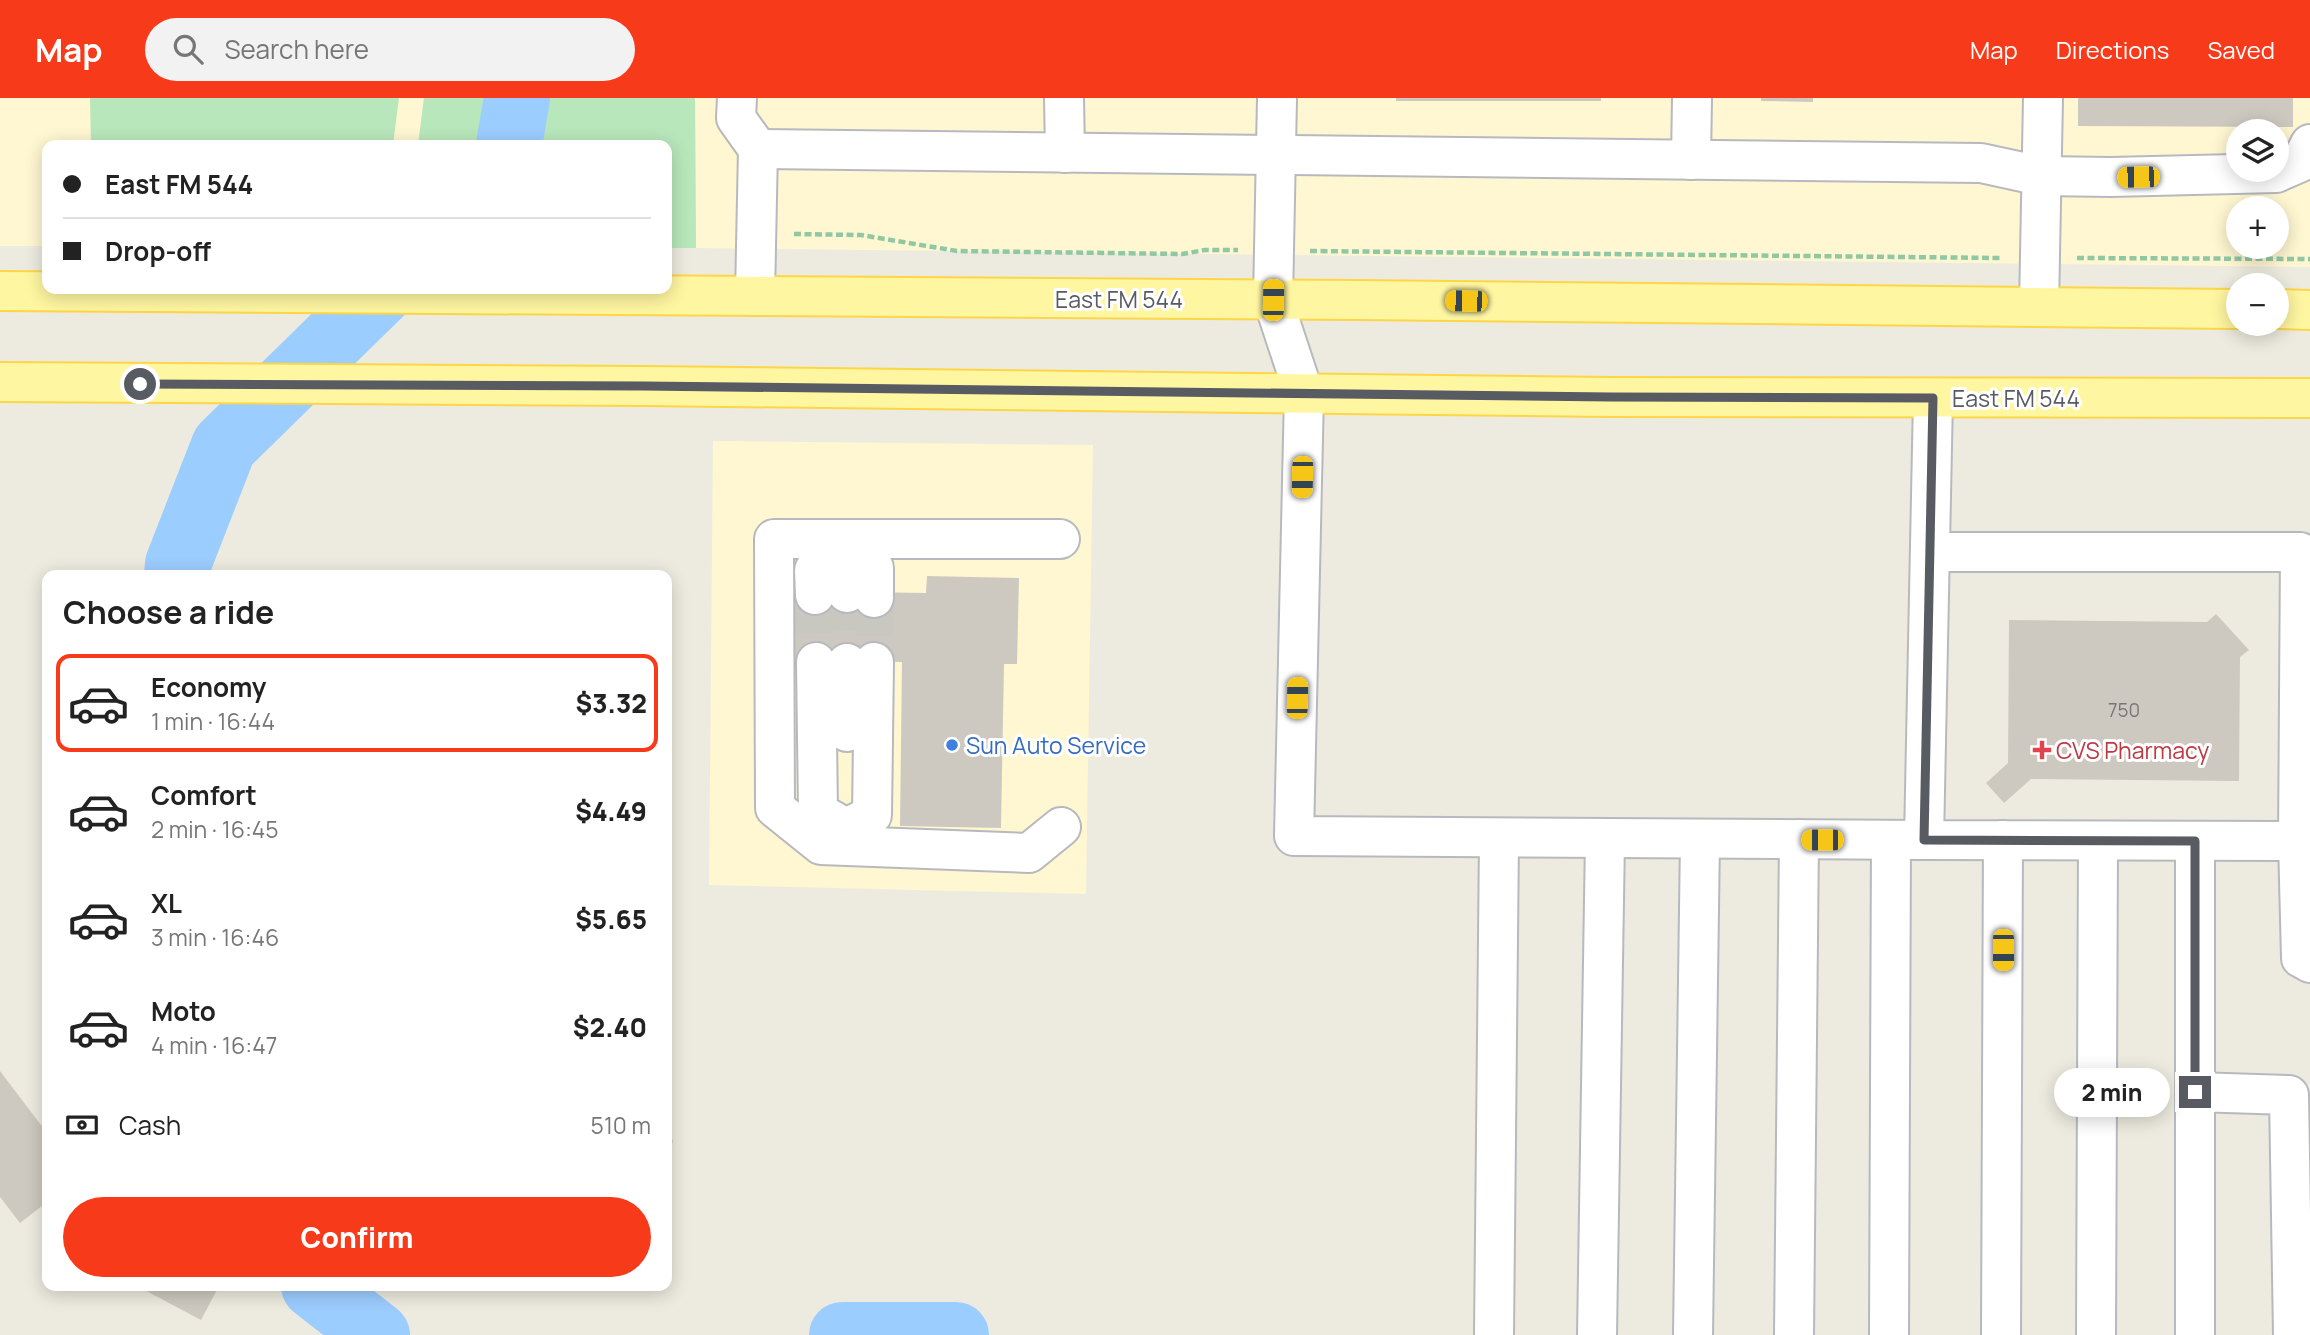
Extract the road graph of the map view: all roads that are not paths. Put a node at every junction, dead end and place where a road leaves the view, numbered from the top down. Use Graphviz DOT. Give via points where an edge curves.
graph roads {
  1 [pos="737,98"];
  2 [pos="1065,98"];
  3 [pos="1277,98"];
  4 [pos="1692,98"];
  5 [pos="2043,98"];
  6 [pos="2310,144"];
  7 [pos="758,149"];
  8 [pos="1065,153"];
  9 [pos="1276,155"];
  10 [pos="1690,160"];
  11 [pos="2041,176"];
  12 [pos="0,291"];
  13 [pos="42,291"];
  14 [pos="472,294"];
  15 [pos="755,296"];
  16 [pos="1273,300"];
  17 [pos="2039,307"];
  18 [pos="2226,309"];
  19 [pos="2289,309"];
  20 [pos="2310,310"];
  21 [pos="0,382"];
  22 [pos="1304,394"];
  23 [pos="1933,398"];
  24 [pos="2310,398"];
  25 [pos="1060,539"];
  26 [pos="847,546"];
  27 [pos="1931,552"];
  28 [pos="846,663"];
  29 [pos="1061,827"];
  30 [pos="846,837"];
  31 [pos="1499,838"];
  32 [pos="1605,838"];
  33 [pos="1700,839"];
  34 [pos="1799,839"];
  35 [pos="1907,840"];
  36 [pos="2003,840"];
  37 [pos="2098,841"];
  38 [pos="2195,841"];
  39 [pos="2298,841"];
  40 [pos="2310,963"];
  41 [pos="2195,1092"];
  42 [pos="1494,1335"];
  43 [pos="1597,1335"];
  44 [pos="1693,1335"];
  45 [pos="1794,1335"];
  46 [pos="1889,1335"];
  47 [pos="2001,1335"];
  48 [pos="2095,1335"];
  49 [pos="2195,1335"];
  50 [pos="2293,1335"];
  1 -- 7 [label="lane" via="736,118"];
  2 -- 8 [label="lane"];
  3 -- 9 [label="lane"];
  4 -- 10 [label="lane"];
  5 -- 11 [label="lane"];
  6 -- 11 [label="lane" via="2301,162 2276,173"];
  7 -- 8 [label="lane"];
  7 -- 15 [label="lane"];
  8 -- 9 [label="lane"];
  9 -- 10 [label="lane"];
  9 -- 16 [label="lane"];
  10 -- 11 [label="lane" via="1981,163"];
  11 -- 17 [label="lane"];
  12 -- 13 [label="main road, East FM 544"];
  14 -- 15 [label="main road, East FM 544"];
  15 -- 16 [label="main road, East FM 544"];
  16 -- 17 [label="main road, East FM 544"];
  16 -- 22 [label="lane"];
  17 -- 18 [label="main road, East FM 544"];
  19 -- 20 [label="main road"];
  21 -- 22 [label="main road, East FM 544"];
  22 -- 23 [label="main road, East FM 544"];
  22 -- 31 [label="lane" via="1294,836"];
  23 -- 24 [label="main road, East FM 544"];
  23 -- 27 [label="lane"];
  25 -- 26 [label="lane"];
  26 -- 26 [label="lane" via="874,568 845,595 814,570"];
  26 -- 30 [label="lane" via="774,539 775,808 821,845"];
  27 -- 35 [label="lane" via="1929,650"];
  27 -- 39 [label="lane" via="2300,552"];
  28 -- 30 [label="lane"];
  29 -- 30 [label="lane" via="1029,853"];
  31 -- 32 [label="lane"];
  31 -- 42 [label="lane"];
  32 -- 33 [label="lane"];
  32 -- 43 [label="lane"];
  33 -- 34 [label="lane"];
  33 -- 44 [label="lane"];
  34 -- 35 [label="lane"];
  34 -- 45 [label="lane"];
  35 -- 36 [label="lane"];
  35 -- 46 [label="lane"];
  36 -- 37 [label="lane"];
  36 -- 47 [label="lane"];
  37 -- 38 [label="lane"];
  37 -- 48 [label="lane"];
  38 -- 39 [label="lane"];
  38 -- 41 [label="lane"];
  39 -- 40 [label="lane" via="2301,958"];
  41 -- 49 [label="lane"];
  41 -- 50 [label="lane" via="2290,1095"];
}
